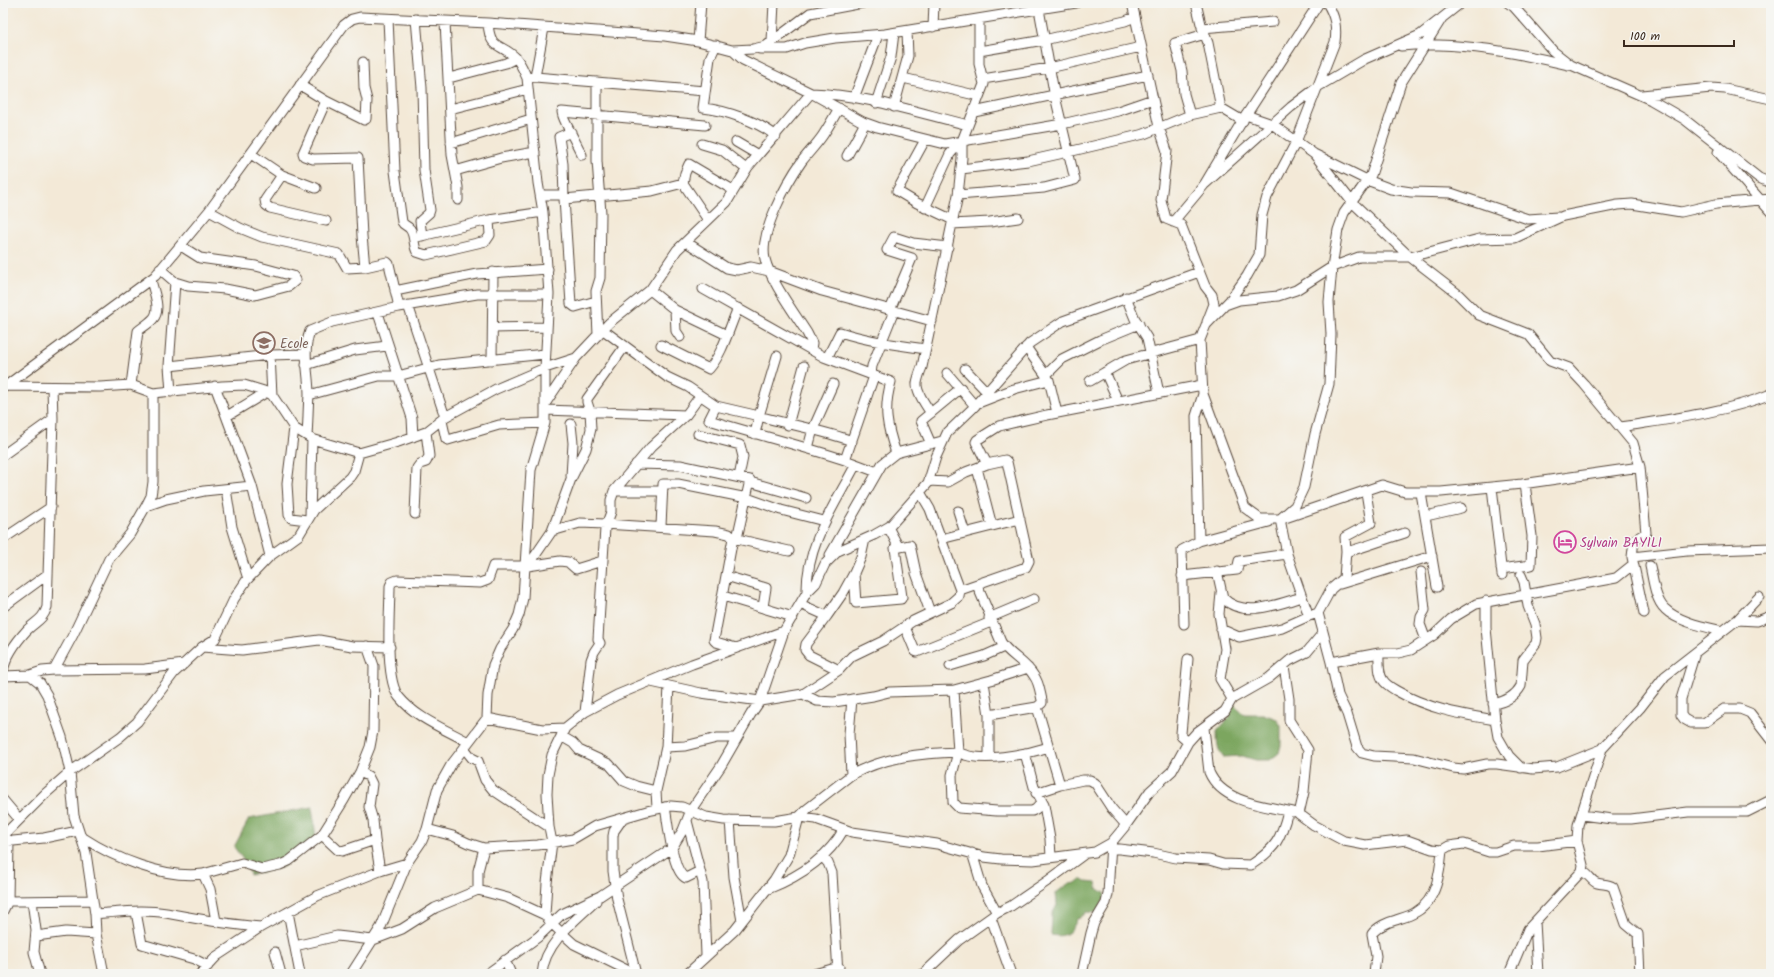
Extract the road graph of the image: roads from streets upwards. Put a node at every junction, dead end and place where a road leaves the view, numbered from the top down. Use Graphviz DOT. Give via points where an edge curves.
graph roads {
  1 [pos="701,3"];
  2 [pos="774,3"];
  3 [pos="864,3"];
  4 [pos="934,3"];
  5 [pos="1076,3"];
  6 [pos="1132,3"];
  7 [pos="1196,3"];
  8 [pos="1319,3"];
  9 [pos="1327,3"];
  10 [pos="1461,3"];
  11 [pos="1508,3"];
  12 [pos="1037,6"];
  13 [pos="1135,17"];
  14 [pos="1442,18"];
  15 [pos="388,19"];
  16 [pos="416,19"];
  17 [pos="979,20"];
  18 [pos="446,22"];
  19 [pos="1273,22"];
  20 [pos="488,23"];
  21 [pos="933,27"];
  22 [pos="544,28"];
  23 [pos="907,31"];
  24 [pos="1203,31"];
  25 [pos="894,33"];
  26 [pos="878,35"];
  27 [pos="698,40"];
  28 [pos="1044,40"];
  29 [pos="772,41"];
  30 [pos="1426,44"];
  31 [pos="716,45"];
  32 [pos="1142,47"];
  33 [pos="1393,47"];
  34 [pos="753,49"];
  35 [pos="732,50"];
  36 [pos="979,51"];
  37 [pos="516,58"];
  38 [pos="363,62"];
  39 [pos="1571,65"];
  40 [pos="1050,68"];
  41 [pos="1148,75"];
  42 [pos="531,77"];
  43 [pos="449,78"];
  44 [pos="903,78"];
  45 [pos="982,79"];
  46 [pos="597,82"];
  47 [pos="300,85"];
  48 [pos="1319,86"];
  49 [pos="528,89"];
  50 [pos="705,91"];
  51 [pos="811,93"];
  52 [pos="1055,95"];
  53 [pos="1638,95"];
  54 [pos="979,96"];
  55 [pos="854,98"];
  56 [pos="1153,99"];
  57 [pos="1771,99"];
  58 [pos="326,101"];
  59 [pos="876,103"];
  60 [pos="894,107"];
  61 [pos="839,108"];
  62 [pos="1222,108"];
  63 [pos="450,109"];
  64 [pos="974,112"];
  65 [pos="597,115"];
  66 [pos="1190,115"];
  67 [pos="1244,118"];
  68 [pos="531,119"];
  69 [pos="865,123"];
  70 [pos="1062,124"];
  71 [pos="1272,124"];
  72 [pos="705,125"];
  73 [pos="968,125"];
  74 [pos="1159,127"];
  75 [pos="571,132"];
  76 [pos="1701,133"];
  77 [pos="776,136"];
  78 [pos="925,140"];
  79 [pos="962,141"];
  80 [pos="736,142"];
  81 [pos="1296,142"];
  82 [pos="451,143"];
  83 [pos="702,144"];
  84 [pos="535,152"];
  85 [pos="1068,152"];
  86 [pos="250,154"];
  87 [pos="1314,154"];
  88 [pos="582,155"];
  89 [pos="758,155"];
  90 [pos="847,156"];
  91 [pos="746,169"];
  92 [pos="961,169"];
  93 [pos="455,171"];
  94 [pos="282,175"];
  95 [pos="1367,180"];
  96 [pos="1771,182"];
  97 [pos="683,183"];
  98 [pos="1204,185"];
  99 [pos="316,188"];
  100 [pos="733,190"];
  101 [pos="540,195"];
  102 [pos="958,195"];
  103 [pos="600,196"];
  104 [pos="564,197"];
  105 [pos="1771,199"];
  106 [pos="458,200"];
  107 [pos="1761,200"];
  108 [pos="1352,202"];
  109 [pos="925,208"];
  110 [pos="209,211"];
  111 [pos="543,212"];
  112 [pos="1771,212"];
  113 [pos="1563,216"];
  114 [pos="1018,218"];
  115 [pos="489,220"];
  116 [pos="708,220"];
  117 [pos="326,221"];
  118 [pos="953,222"];
  119 [pos="1173,222"];
  120 [pos="418,237"];
  121 [pos="686,242"];
  122 [pos="181,246"];
  123 [pos="948,247"];
  124 [pos="1410,257"];
  125 [pos="365,267"];
  126 [pos="1332,267"];
  127 [pos="160,269"];
  128 [pos="548,269"];
  129 [pos="493,272"];
  130 [pos="769,272"];
  131 [pos="1199,272"];
  132 [pos="151,280"];
  133 [pos="175,282"];
  134 [pos="703,288"];
  135 [pos="650,290"];
  136 [pos="395,291"];
  137 [pos="494,292"];
  138 [pos="549,294"];
  139 [pos="1126,297"];
  140 [pos="596,301"];
  141 [pos="1226,305"];
  142 [pos="404,306"];
  143 [pos="738,308"];
  144 [pos="675,310"];
  145 [pos="892,311"];
  146 [pos="378,313"];
  147 [pos="932,321"];
  148 [pos="1139,324"];
  149 [pos="1206,325"];
  150 [pos="547,327"];
  151 [pos="493,328"];
  152 [pos="600,332"];
  153 [pos="726,335"];
  154 [pos="680,337"];
  155 [pos="1200,340"];
  156 [pos="882,343"];
  157 [pos="661,345"];
  158 [pos="387,346"];
  159 [pos="625,346"];
  160 [pos="1026,347"];
  161 [pos="811,349"];
  162 [pos="926,349"];
  163 [pos="1151,353"];
  164 [pos="306,354"];
  165 [pos="545,354"];
  166 [pos="270,355"];
  167 [pos="777,356"];
  168 [pos="576,358"];
  169 [pos="827,358"];
  170 [pos="492,360"];
  171 [pos="306,365"];
  172 [pos="169,366"];
  173 [pos="804,366"];
  174 [pos="428,368"];
  175 [pos="544,368"];
  176 [pos="966,369"];
  177 [pos="1105,372"];
  178 [pos="947,373"];
  179 [pos="872,375"];
  180 [pos="398,376"];
  181 [pos="1047,378"];
  182 [pos="1090,381"];
  183 [pos="833,384"];
  184 [pos="131,385"];
  185 [pos="215,386"];
  186 [pos="4,387"];
  187 [pos="52,388"];
  188 [pos="961,388"];
  189 [pos="1203,390"];
  190 [pos="171,392"];
  191 [pos="987,392"];
  192 [pos="1159,393"];
  193 [pos="153,394"];
  194 [pos="270,394"];
  195 [pos="1771,394"];
  196 [pos="309,395"];
  197 [pos="700,396"];
  198 [pos="1118,402"];
  199 [pos="976,405"];
  200 [pos="716,406"];
  201 [pos="545,407"];
  202 [pos="590,411"];
  203 [pos="931,413"];
  204 [pos="1057,413"];
  205 [pos="686,415"];
  206 [pos="227,416"];
  207 [pos="759,416"];
  208 [pos="54,419"];
  209 [pos="444,419"];
  210 [pos="544,423"];
  211 [pos="571,424"];
  212 [pos="788,425"];
  213 [pos="1620,427"];
  214 [pos="294,428"];
  215 [pos="813,429"];
  216 [pos="426,432"];
  217 [pos="698,434"];
  218 [pos="755,434"];
  219 [pos="310,437"];
  220 [pos="414,437"];
  221 [pos="852,441"];
  222 [pos="942,441"];
  223 [pos="931,444"];
  224 [pos="808,448"];
  225 [pos="359,453"];
  226 [pos="896,453"];
  227 [pos="3,455"];
  228 [pos="845,460"];
  229 [pos="636,464"];
  230 [pos="856,464"];
  231 [pos="987,464"];
  232 [pos="1640,467"];
  233 [pos="977,468"];
  234 [pos="877,472"];
  235 [pos="739,477"];
  236 [pos="571,479"];
  237 [pos="929,481"];
  238 [pos="750,482"];
  239 [pos="1525,484"];
  240 [pos="252,486"];
  241 [pos="1492,487"];
  242 [pos="226,489"];
  243 [pos="614,491"];
  244 [pos="662,491"];
  245 [pos="920,492"];
  246 [pos="1366,492"];
  247 [pos="1421,493"];
  248 [pos="746,498"];
  249 [pos="806,498"];
  250 [pos="146,506"];
  251 [pos="51,507"];
  252 [pos="1461,508"];
  253 [pos="958,511"];
  254 [pos="415,514"];
  255 [pos="1426,516"];
  256 [pos="308,518"];
  257 [pos="1020,519"];
  258 [pos="1280,519"];
  259 [pos="824,521"];
  260 [pos="605,524"];
  261 [pos="661,526"];
  262 [pos="992,526"];
  263 [pos="888,527"];
  264 [pos="552,531"];
  265 [pos="965,533"];
  266 [pos="1405,533"];
  267 [pos="733,538"];
  268 [pos="3,539"];
  269 [pos="865,539"];
  270 [pos="941,539"];
  271 [pos="1199,541"];
  272 [pos="895,548"];
  273 [pos="1771,548"];
  274 [pos="789,551"];
  275 [pos="1346,552"];
  276 [pos="1287,554"];
  277 [pos="270,556"];
  278 [pos="1432,556"];
  279 [pos="1632,557"];
  280 [pos="602,560"];
  281 [pos="825,564"];
  282 [pos="1631,566"];
  283 [pos="1650,566"];
  284 [pos="526,567"];
  285 [pos="1217,571"];
  286 [pos="1421,572"];
  287 [pos="854,573"];
  288 [pos="48,574"];
  289 [pos="1521,575"];
  290 [pos="726,576"];
  291 [pos="1182,576"];
  292 [pos="248,579"];
  293 [pos="977,585"];
  294 [pos="1336,585"];
  295 [pos="1437,587"];
  296 [pos="960,590"];
  297 [pos="807,592"];
  298 [pos="1221,592"];
  299 [pos="1526,594"];
  300 [pos="723,596"];
  301 [pos="1302,597"];
  302 [pos="1759,597"];
  303 [pos="1034,599"];
  304 [pos="1486,601"];
  305 [pos="800,604"];
  306 [pos="3,607"];
  307 [pos="763,607"];
  308 [pos="930,612"];
  309 [pos="1644,613"];
  310 [pos="1313,615"];
  311 [pos="827,616"];
  312 [pos="1771,616"];
  313 [pos="792,617"];
  314 [pos="990,620"];
  315 [pos="1738,620"];
  316 [pos="1184,624"];
  317 [pos="905,627"];
  318 [pos="1222,629"];
  319 [pos="1723,631"];
  320 [pos="784,632"];
  321 [pos="1322,634"];
  322 [pos="1426,640"];
  323 [pos="368,646"];
  324 [pos="202,647"];
  325 [pos="390,647"];
  326 [pos="1004,647"];
  327 [pos="736,648"];
  328 [pos="1379,653"];
  329 [pos="1695,653"];
  330 [pos="1188,659"];
  331 [pos="1331,662"];
  332 [pos="184,664"];
  333 [pos="950,666"];
  334 [pos="1284,666"];
  335 [pos="1028,668"];
  336 [pos="54,670"];
  337 [pos="840,670"];
  338 [pos="3,671"];
  339 [pos="30,675"];
  340 [pos="3,676"];
  341 [pos="651,682"];
  342 [pos="984,682"];
  343 [pos="669,686"];
  344 [pos="954,690"];
  345 [pos="803,694"];
  346 [pos="1232,699"];
  347 [pos="852,700"];
  348 [pos="760,701"];
  349 [pos="1493,704"];
  350 [pos="1038,707"];
  351 [pos="585,712"];
  352 [pos="989,715"];
  353 [pos="487,718"];
  354 [pos="1494,720"];
  355 [pos="1204,728"];
  356 [pos="563,732"];
  357 [pos="737,738"];
  358 [pos="1771,740"];
  359 [pos="1188,742"];
  360 [pos="466,745"];
  361 [pos="1050,747"];
  362 [pos="666,748"];
  363 [pos="1602,749"];
  364 [pos="958,752"];
  365 [pos="1025,754"];
  366 [pos="989,757"];
  367 [pos="1522,768"];
  368 [pos="70,772"];
  369 [pos="360,772"];
  370 [pos="851,774"];
  371 [pos="1060,785"];
  372 [pos="656,791"];
  373 [pos="1036,793"];
  374 [pos="3,800"];
  375 [pos="1771,800"];
  376 [pos="1042,802"];
  377 [pos="661,808"];
  378 [pos="691,810"];
  379 [pos="1288,811"];
  380 [pos="1298,814"];
  381 [pos="1581,815"];
  382 [pos="799,817"];
  383 [pos="623,818"];
  384 [pos="19,819"];
  385 [pos="730,820"];
  386 [pos="687,821"];
  387 [pos="1126,825"];
  388 [pos="549,827"];
  389 [pos="427,829"];
  390 [pos="844,829"];
  391 [pos="80,834"];
  392 [pos="322,835"];
  393 [pos="5,839"];
  394 [pos="375,840"];
  395 [pos="1577,841"];
  396 [pos="552,842"];
  397 [pos="1111,845"];
  398 [pos="484,848"];
  399 [pos="672,848"];
  400 [pos="1442,850"];
  401 [pos="972,853"];
  402 [pos="1083,855"];
  403 [pos="822,856"];
  404 [pos="1051,857"];
  405 [pos="407,863"];
  406 [pos="380,871"];
  407 [pos="700,871"];
  408 [pos="1582,871"];
  409 [pos="203,874"];
  410 [pos="615,887"];
  411 [pos="478,890"];
  412 [pos="767,890"];
  413 [pos="600,896"];
  414 [pos="93,900"];
  415 [pos="8,901"];
  416 [pos="32,901"];
  417 [pos="3,911"];
  418 [pos="136,912"];
  419 [pos="288,912"];
  420 [pos="95,914"];
  421 [pos="545,915"];
  422 [pos="994,916"];
  423 [pos="216,921"];
  424 [pos="742,921"];
  425 [pos="1535,922"];
  426 [pos="551,923"];
  427 [pos="261,927"];
  428 [pos="96,934"];
  429 [pos="562,934"];
  430 [pos="36,936"];
  431 [pos="373,940"];
  432 [pos="294,946"];
  433 [pos="274,952"];
  434 [pos="706,955"];
  435 [pos="506,960"];
  436 [pos="208,966"];
  437 [pos="839,971"];
  438 [pos="40,974"];
  439 [pos="104,974"];
  440 [pos="200,974"];
  441 [pos="281,974"];
  442 [pos="300,974"];
  443 [pos="351,974"];
  444 [pos="486,974"];
  445 [pos="511,974"];
  446 [pos="542,974"];
  447 [pos="636,974"];
  448 [pos="687,974"];
  449 [pos="814,974"];
  450 [pos="923,974"];
  451 [pos="1011,974"];
  452 [pos="1082,974"];
  453 [pos="1374,974"];
  454 [pos="1509,974"];
  455 [pos="1538,974"];
  456 [pos="1640,974"];
  1 -- 27 [label="street"];
  2 -- 29 [label="street"];
  3 -- 29 [label="street" via="810,13"];
  4 -- 21 [label="street"];
  5 -- 12 [label="street"];
  6 -- 13 [label="street"];
  7 -- 24 [label="street"];
  8 -- 67 [label="street"];
  9 -- 48 [label="street" via="1337,26 1335,42"];
  10 -- 14 [label="street"];
  11 -- 39 [label="street"];
  12 -- 17 [label="street"];
  12 -- 28 [label="street"];
  13 -- 28 [label="street"];
  13 -- 32 [label="street"];
  14 -- 30 [label="street"];
  14 -- 33 [label="street" via="1420,35"];
  15 -- 16 [label="street"];
  15 -- 47 [label="street" via="360,17 344,25"];
  15 -- 120 [label="street" via="395,175 402,222"];
  16 -- 18 [label="street"];
  16 -- 120 [label="street" via="422,88 424,170 430,210 420,221"];
  17 -- 21 [label="street"];
  17 -- 36 [label="street"];
  18 -- 20 [label="street"];
  18 -- 43 [label="street"];
  19 -- 24 [label="street"];
  20 -- 22 [label="street"];
  20 -- 37 [label="street" via="490,38 494,44"];
  21 -- 23 [label="street"];
  22 -- 27 [label="street"];
  22 -- 42 [label="street"];
  23 -- 25 [label="street"];
  23 -- 44 [label="street" via="908,56"];
  24 -- 62 [label="street"];
  24 -- 66 [label="street" via="1175,43"];
  25 -- 26 [label="street"];
  25 -- 59 [label="street" via="891,57"];
  26 -- 34 [label="street" via="835,38 786,49"];
  26 -- 55 [label="street"];
  27 -- 31 [label="street"];
  28 -- 36 [label="street"];
  28 -- 40 [label="street"];
  29 -- 34 [label="street" via="766,46"];
  30 -- 33 [label="street"];
  30 -- 39 [label="street" via="1519,53"];
  30 -- 95 [label="street" via="1401,83"];
  31 -- 35 [label="street"];
  31 -- 50 [label="street" via="710,58"];
  32 -- 40 [label="street"];
  32 -- 41 [label="street"];
  33 -- 48 [label="street"];
  34 -- 35 [label="street"];
  35 -- 51 [label="street" via="743,60"];
  36 -- 45 [label="street"];
  37 -- 42 [label="street"];
  37 -- 43 [label="street"];
  38 -- 58 [label="street" via="367,100 366,120"];
  39 -- 53 [label="street"];
  40 -- 45 [label="street"];
  40 -- 52 [label="street"];
  41 -- 52 [label="street"];
  41 -- 56 [label="street"];
  42 -- 46 [label="street"];
  42 -- 49 [label="street"];
  43 -- 63 [label="street"];
  44 -- 54 [label="street"];
  44 -- 60 [label="street"];
  45 -- 54 [label="street" via="984,84"];
  46 -- 50 [label="street"];
  46 -- 65 [label="street"];
  47 -- 58 [label="street"];
  47 -- 86 [label="street"];
  48 -- 71 [label="street"];
  48 -- 81 [label="street"];
  49 -- 63 [label="street"];
  49 -- 68 [label="street"];
  50 -- 77 [label="street" via="703,108 716,109 760,124"];
  51 -- 55 [label="street"];
  51 -- 61 [label="street"];
  51 -- 77 [label="street"];
  52 -- 64 [label="street"];
  52 -- 70 [label="street"];
  53 -- 57 [label="street" via="1725,88"];
  53 -- 76 [label="street" via="1684,119"];
  54 -- 64 [label="street"];
  55 -- 59 [label="street"];
  56 -- 70 [label="street" via="1118,111"];
  56 -- 74 [label="street"];
  58 -- 125 [label="street" via="303,154 313,160 358,158"];
  59 -- 60 [label="street"];
  60 -- 73 [label="street"];
  61 -- 69 [label="street"];
  61 -- 130 [label="street" via="824,134 802,161 771,220 764,242 764,258"];
  62 -- 66 [label="street"];
  62 -- 67 [label="street"];
  63 -- 82 [label="street"];
  64 -- 73 [label="street"];
  65 -- 72 [label="street"];
  65 -- 75 [label="street" via="562,112"];
  65 -- 103 [label="street"];
  66 -- 74 [label="street"];
  67 -- 71 [label="street"];
  67 -- 98 [label="street"];
  68 -- 82 [label="street"];
  68 -- 84 [label="street"];
  69 -- 78 [label="street"];
  69 -- 90 [label="street"];
  70 -- 79 [label="street"];
  70 -- 85 [label="street"];
  71 -- 81 [label="street"];
  71 -- 98 [label="street"];
  73 -- 79 [label="street"];
  74 -- 85 [label="street" via="1144,134"];
  74 -- 119 [label="street" via="1166,151 1161,200 1166,219"];
  75 -- 88 [label="street"];
  75 -- 104 [label="street" via="559,137"];
  76 -- 96 [label="street" via="1759,178"];
  76 -- 107 [label="street"];
  77 -- 89 [label="street"];
  78 -- 79 [label="street" via="945,144"];
  78 -- 109 [label="street" via="897,191"];
  79 -- 92 [label="street"];
  79 -- 109 [label="street" via="950,154"];
  80 -- 89 [label="street"];
  81 -- 87 [label="street"];
  81 -- 141 [label="street" via="1267,197 1262,215 1259,255"];
  82 -- 93 [label="street"];
  83 -- 91 [label="street" via="722,150"];
  84 -- 93 [label="street" via="501,158"];
  84 -- 101 [label="street"];
  85 -- 92 [label="street" via="1028,161"];
  85 -- 102 [label="street" via="1075,180 1044,188"];
  86 -- 94 [label="street"];
  86 -- 110 [label="street"];
  87 -- 95 [label="street"];
  87 -- 108 [label="street"];
  89 -- 91 [label="street"];
  91 -- 100 [label="street"];
  92 -- 102 [label="street"];
  93 -- 106 [label="street"];
  94 -- 99 [label="street"];
  94 -- 117 [label="street" via="265,200 266,205"];
  95 -- 108 [label="street"];
  95 -- 113 [label="street" via="1410,192 1451,194 1528,219"];
  97 -- 100 [label="street" via="689,164"];
  97 -- 103 [label="street" via="652,190"];
  97 -- 116 [label="street"];
  98 -- 119 [label="street"];
  100 -- 116 [label="street" via="727,202"];
  101 -- 104 [label="street"];
  101 -- 111 [label="street"];
  102 -- 118 [label="street"];
  103 -- 104 [label="street"];
  103 -- 140 [label="street" via="600,278 596,287"];
  104 -- 140 [label="street" via="570,304 575,307"];
  105 -- 107 [label="street"];
  107 -- 112 [label="street"];
  107 -- 113 [label="street" via="1716,204 1681,212 1632,204 1618,205"];
  108 -- 124 [label="street"];
  108 -- 126 [label="street" via="1344,213 1338,230"];
  109 -- 118 [label="street"];
  110 -- 122 [label="street"];
  110 -- 125 [label="street" via="262,237 339,254 348,268"];
  111 -- 115 [label="street"];
  111 -- 128 [label="street"];
  113 -- 124 [label="street" via="1515,238 1479,239"];
  114 -- 118 [label="street" via="990,222"];
  115 -- 120 [label="street"];
  115 -- 120 [label="street" via="490,235 486,241 426,255 417,252 414,246"];
  116 -- 121 [label="street"];
  118 -- 123 [label="street"];
  119 -- 131 [label="street" via="1182,225"];
  121 -- 130 [label="street" via="727,268 737,270 751,267"];
  121 -- 135 [label="street" via="677,250"];
  122 -- 127 [label="street"];
  122 -- 133 [label="street" via="200,258 256,266 293,276 296,280 289,286 255,295"];
  123 -- 145 [label="street" via="912,243 894,237 887,250 912,258"];
  123 -- 147 [label="street"];
  124 -- 126 [label="street" via="1359,257"];
  124 -- 213 [label="street" via="1458,294 1479,315 1528,334 1550,361 1568,368 1579,378"];
  125 -- 136 [label="street" via="387,262"];
  126 -- 141 [label="street" via="1296,290 1278,296 1239,300"];
  126 -- 258 [label="street" via="1329,302 1329,384 1304,487 1295,506"];
  127 -- 132 [label="street"];
  127 -- 133 [label="street"];
  128 -- 129 [label="street"];
  128 -- 138 [label="street"];
  129 -- 136 [label="street"];
  129 -- 137 [label="street"];
  130 -- 145 [label="street" via="822,291"];
  130 -- 161 [label="street" via="812,343"];
  131 -- 139 [label="street"];
  131 -- 149 [label="street" via="1212,295 1214,304"];
  132 -- 184 [label="street" via="156,314 138,331"];
  132 -- 186 [label="street"];
  133 -- 172 [label="street"];
  134 -- 143 [label="street"];
  135 -- 144 [label="street"];
  135 -- 152 [label="street"];
  136 -- 142 [label="street"];
  137 -- 138 [label="street"];
  137 -- 142 [label="street"];
  137 -- 151 [label="street"];
  138 -- 150 [label="street"];
  139 -- 148 [label="street"];
  139 -- 160 [label="street" via="1064,321"];
  140 -- 152 [label="street"];
  141 -- 149 [label="street"];
  142 -- 146 [label="street"];
  142 -- 174 [label="street"];
  143 -- 153 [label="street"];
  143 -- 161 [label="street"];
  144 -- 153 [label="street"];
  144 -- 154 [label="street" via="676,331"];
  145 -- 147 [label="street"];
  145 -- 156 [label="street"];
  146 -- 158 [label="street"];
  146 -- 164 [label="street" via="332,322 310,331 306,340"];
  147 -- 162 [label="street"];
  148 -- 163 [label="street" via="1147,338"];
  148 -- 181 [label="street" via="1062,359"];
  149 -- 155 [label="street"];
  150 -- 151 [label="street"];
  150 -- 165 [label="street"];
  151 -- 170 [label="street"];
  152 -- 159 [label="street"];
  152 -- 168 [label="street"];
  153 -- 157 [label="street" via="714,364 709,369"];
  155 -- 163 [label="street"];
  155 -- 189 [label="street"];
  156 -- 162 [label="street"];
  156 -- 169 [label="street" via="840,332"];
  156 -- 179 [label="street" via="872,366"];
  158 -- 171 [label="street" via="355,350"];
  158 -- 180 [label="street"];
  159 -- 197 [label="street" via="667,377"];
  159 -- 202 [label="street" via="587,399"];
  160 -- 181 [label="street"];
  160 -- 191 [label="street"];
  161 -- 169 [label="street"];
  162 -- 203 [label="street" via="917,386"];
  163 -- 177 [label="street" via="1126,360"];
  163 -- 192 [label="street"];
  164 -- 166 [label="street"];
  164 -- 171 [label="street"];
  165 -- 170 [label="street"];
  165 -- 175 [label="street"];
  166 -- 172 [label="street"];
  166 -- 194 [label="street"];
  167 -- 207 [label="street"];
  168 -- 175 [label="street"];
  168 -- 201 [label="street"];
  169 -- 179 [label="street"];
  170 -- 174 [label="street" via="455,362"];
  171 -- 196 [label="street"];
  172 -- 190 [label="street"];
  173 -- 212 [label="street"];
  174 -- 180 [label="street"];
  174 -- 209 [label="street"];
  175 -- 201 [label="street"];
  175 -- 209 [label="street" via="496,389"];
  176 -- 191 [label="street"];
  177 -- 182 [label="street"];
  177 -- 198 [label="street"];
  178 -- 188 [label="street"];
  179 -- 221 [label="street"];
  179 -- 226 [label="street" via="892,382 886,400 886,414 888,430"];
  180 -- 196 [label="street" via="379,376"];
  180 -- 220 [label="street" via="412,418"];
  181 -- 199 [label="street"];
  181 -- 204 [label="street"];
  183 -- 215 [label="street"];
  184 -- 187 [label="street"];
  184 -- 193 [label="street"];
  185 -- 190 [label="street"];
  185 -- 194 [label="street" via="244,385"];
  185 -- 206 [label="street"];
  186 -- 187 [label="street"];
  187 -- 208 [label="street"];
  188 -- 199 [label="street"];
  188 -- 203 [label="street"];
  189 -- 192 [label="street"];
  189 -- 258 [label="street" via="1246,508 1250,514 1260,519"];
  189 -- 271 [label="street" via="1196,416"];
  190 -- 193 [label="street"];
  191 -- 199 [label="street"];
  192 -- 198 [label="street"];
  193 -- 250 [label="street" via="153,489"];
  194 -- 206 [label="street"];
  194 -- 214 [label="street"];
  195 -- 213 [label="street" via="1749,403 1674,419"];
  196 -- 219 [label="street"];
  197 -- 200 [label="street"];
  197 -- 205 [label="street"];
  198 -- 204 [label="street"];
  199 -- 222 [label="street"];
  200 -- 207 [label="street"];
  200 -- 218 [label="street" via="709,420"];
  201 -- 202 [label="street"];
  201 -- 210 [label="street"];
  202 -- 205 [label="street"];
  202 -- 236 [label="street" via="591,429 586,449"];
  203 -- 223 [label="street" via="921,421"];
  204 -- 231 [label="street" via="999,426 977,440 976,444"];
  205 -- 229 [label="street"];
  206 -- 240 [label="street"];
  207 -- 212 [label="street"];
  207 -- 218 [label="street"];
  208 -- 227 [label="street"];
  208 -- 251 [label="street"];
  209 -- 210 [label="street" via="448,440 500,425"];
  209 -- 216 [label="street"];
  210 -- 284 [label="street" via="531,470"];
  211 -- 236 [label="street"];
  212 -- 215 [label="street"];
  213 -- 232 [label="street" via="1633,443"];
  214 -- 219 [label="street"];
  214 -- 256 [label="street" via="287,484 289,515 291,518"];
  215 -- 221 [label="street"];
  215 -- 224 [label="street"];
  216 -- 220 [label="street"];
  216 -- 254 [label="street" via="429,456 426,462 417,468"];
  217 -- 235 [label="street" via="740,445 743,457"];
  218 -- 224 [label="street"];
  219 -- 225 [label="street"];
  219 -- 256 [label="street"];
  220 -- 225 [label="street"];
  221 -- 228 [label="street"];
  222 -- 223 [label="street"];
  222 -- 237 [label="street"];
  223 -- 226 [label="street"];
  224 -- 228 [label="street"];
  225 -- 256 [label="street" via="350,477"];
  226 -- 234 [label="street" via="882,464"];
  228 -- 230 [label="street"];
  229 -- 235 [label="street" via="680,465"];
  229 -- 243 [label="street"];
  230 -- 234 [label="street"];
  230 -- 259 [label="street"];
  231 -- 233 [label="street"];
  231 -- 257 [label="street" via="1006,460"];
  232 -- 239 [label="street"];
  232 -- 279 [label="street" via="1646,534 1634,540"];
  233 -- 237 [label="street" via="948,482"];
  233 -- 262 [label="street"];
  234 -- 281 [label="street"];
  235 -- 238 [label="street" via="749,479"];
  236 -- 264 [label="street"];
  237 -- 245 [label="street"];
  238 -- 248 [label="street"];
  238 -- 249 [label="street"];
  239 -- 241 [label="street"];
  239 -- 241 [label="street" via="1532,536 1531,565 1502,572"];
  240 -- 242 [label="street"];
  240 -- 277 [label="street"];
  241 -- 247 [label="street"];
  242 -- 250 [label="street" via="185,494"];
  242 -- 292 [label="street" via="232,527"];
  243 -- 244 [label="street"];
  243 -- 260 [label="street" via="611,512"];
  244 -- 248 [label="street" via="663,484 678,484"];
  244 -- 261 [label="street"];
  245 -- 263 [label="street"];
  245 -- 270 [label="street" via="930,509"];
  246 -- 247 [label="street" via="1382,486 1404,492"];
  246 -- 258 [label="street"];
  246 -- 275 [label="street" via="1371,523 1345,537"];
  247 -- 255 [label="street"];
  248 -- 259 [label="street"];
  248 -- 267 [label="street" via="738,534"];
  250 -- 336 [label="street" via="130,534 109,559"];
  251 -- 268 [label="street"];
  251 -- 288 [label="street"];
  252 -- 255 [label="street"];
  253 -- 265 [label="street"];
  255 -- 278 [label="street"];
  256 -- 277 [label="street" via="299,535"];
  257 -- 262 [label="street"];
  257 -- 293 [label="street" via="1028,565"];
  258 -- 271 [label="street"];
  258 -- 276 [label="street"];
  259 -- 297 [label="street" via="806,574"];
  260 -- 261 [label="street"];
  260 -- 264 [label="street" via="580,523"];
  260 -- 280 [label="street"];
  261 -- 267 [label="street" via="715,531"];
  262 -- 265 [label="street"];
  263 -- 269 [label="street"];
  263 -- 272 [label="street" via="897,544"];
  264 -- 284 [label="street"];
  265 -- 270 [label="street"];
  266 -- 275 [label="street"];
  267 -- 274 [label="street"];
  267 -- 290 [label="street"];
  269 -- 281 [label="street" via="838,551"];
  269 -- 287 [label="street"];
  270 -- 296 [label="street"];
  271 -- 291 [label="street" via="1182,550"];
  272 -- 287 [label="street" via="901,599 856,603"];
  272 -- 308 [label="street" via="910,545 916,573"];
  273 -- 279 [label="street" via="1687,551"];
  275 -- 294 [label="street" via="1344,578"];
  276 -- 285 [label="street" via="1239,561 1237,570"];
  276 -- 301 [label="street"];
  277 -- 292 [label="street"];
  278 -- 294 [label="street"];
  278 -- 295 [label="street"];
  279 -- 309 [label="street"];
  280 -- 284 [label="street" via="576,569 568,562 560,561"];
  280 -- 351 [label="street" via="598,639 600,643 591,660"];
  281 -- 297 [label="street" via="816,583"];
  282 -- 299 [label="street" via="1616,578"];
  283 -- 319 [label="street" via="1660,601 1665,609 1700,626"];
  284 -- 325 [label="street" via="493,566 488,580 480,583 394,581 390,586"];
  284 -- 353 [label="street" via="523,598 518,615 493,666"];
  285 -- 291 [label="street"];
  285 -- 298 [label="street"];
  286 -- 322 [label="street" via="1425,610 1420,621"];
  287 -- 311 [label="street"];
  288 -- 306 [label="street"];
  288 -- 338 [label="street" via="44,616 20,638 5,661"];
  289 -- 299 [label="street"];
  290 -- 300 [label="street"];
  290 -- 307 [label="street" via="766,588"];
  291 -- 316 [label="street"];
  292 -- 324 [label="street" via="234,599 215,638"];
  293 -- 296 [label="street"];
  293 -- 314 [label="street"];
  294 -- 310 [label="street"];
  296 -- 308 [label="street" via="959,596 950,603"];
  297 -- 305 [label="street"];
  298 -- 301 [label="street" via="1227,602 1245,610"];
  298 -- 318 [label="street" via="1219,614"];
  299 -- 304 [label="street"];
  299 -- 349 [label="street" via="1535,624 1536,643 1523,660 1519,690 1507,700"];
  300 -- 307 [label="street"];
  300 -- 327 [label="street" via="714,640"];
  301 -- 310 [label="street"];
  302 -- 315 [label="street"];
  303 -- 314 [label="street"];
  304 -- 322 [label="street" via="1466,609"];
  304 -- 349 [label="street"];
  305 -- 311 [label="street"];
  305 -- 313 [label="street"];
  307 -- 313 [label="street"];
  308 -- 317 [label="street"];
  310 -- 318 [label="street" via="1282,628 1239,637"];
  310 -- 321 [label="street"];
  311 -- 337 [label="street" via="806,644 805,650 809,655"];
  312 -- 315 [label="street" via="1757,621"];
  313 -- 320 [label="street"];
  314 -- 317 [label="street" via="917,652"];
  314 -- 326 [label="street"];
  315 -- 319 [label="street"];
  317 -- 337 [label="street" via="852,656"];
  318 -- 346 [label="street" via="1225,649 1220,679"];
  319 -- 329 [label="street"];
  320 -- 327 [label="street"];
  320 -- 348 [label="street"];
  321 -- 331 [label="street"];
  321 -- 334 [label="street" via="1307,652"];
  322 -- 328 [label="street" via="1411,650"];
  323 -- 324 [label="street" via="319,640 242,650"];
  323 -- 325 [label="street"];
  323 -- 369 [label="street" via="374,666 373,731"];
  324 -- 332 [label="street"];
  325 -- 360 [label="street" via="393,688 399,697 414,711"];
  326 -- 333 [label="street"];
  326 -- 335 [label="street"];
  327 -- 341 [label="street"];
  328 -- 331 [label="street"];
  328 -- 354 [label="street" via="1382,680 1409,698 1459,714"];
  329 -- 358 [label="street" via="1681,699 1681,715 1684,719 1691,723 1704,723 1724,709 1740,710 1750,713"];
  329 -- 363 [label="street" via="1665,676"];
  330 -- 359 [label="street" via="1180,733"];
  331 -- 367 [label="street" via="1338,695 1357,747 1362,753 1414,758 1453,768 1492,764"];
  332 -- 336 [label="street" via="145,669"];
  332 -- 368 [label="street" via="174,673 137,722"];
  334 -- 346 [label="street" via="1269,678"];
  334 -- 380 [label="street" via="1289,720 1308,750 1304,792"];
  335 -- 342 [label="street"];
  335 -- 350 [label="street" via="1036,679 1042,700"];
  336 -- 339 [label="street"];
  337 -- 345 [label="street"];
  339 -- 340 [label="street"];
  339 -- 368 [label="street" via="40,683 46,695 62,737"];
  341 -- 343 [label="street"];
  341 -- 351 [label="street" via="617,695"];
  342 -- 344 [label="street"];
  342 -- 352 [label="street"];
  343 -- 348 [label="street"];
  343 -- 362 [label="street"];
  344 -- 347 [label="street" via="889,692"];
  344 -- 364 [label="street"];
  345 -- 347 [label="street" via="825,702"];
  345 -- 348 [label="street"];
  346 -- 355 [label="street" via="1225,711"];
  347 -- 370 [label="street" via="849,734"];
  348 -- 357 [label="street"];
  349 -- 354 [label="street"];
  350 -- 352 [label="street"];
  350 -- 361 [label="street"];
  351 -- 356 [label="street"];
  352 -- 366 [label="street"];
  353 -- 356 [label="street"];
  353 -- 360 [label="street"];
  354 -- 367 [label="street" via="1498,738 1509,756"];
  355 -- 359 [label="street"];
  355 -- 379 [label="street" via="1209,772 1223,789 1247,802"];
  356 -- 372 [label="street" via="579,750 609,764 624,781"];
  356 -- 388 [label="street" via="549,765"];
  357 -- 362 [label="street" via="717,738"];
  357 -- 378 [label="street"];
  359 -- 387 [label="street" via="1172,770 1150,791"];
  360 -- 388 [label="street" via="468,755 478,761 485,780 493,790"];
  360 -- 389 [label="street" via="437,790"];
  361 -- 365 [label="street"];
  361 -- 371 [label="street"];
  362 -- 372 [label="street"];
  363 -- 367 [label="street" via="1557,767"];
  363 -- 381 [label="street"];
  364 -- 366 [label="street" via="967,756"];
  364 -- 370 [label="street" via="930,752 877,762"];
  364 -- 376 [label="street" via="952,775 953,802 958,808 1032,811"];
  365 -- 366 [label="street"];
  365 -- 373 [label="street"];
  368 -- 384 [label="street"];
  368 -- 391 [label="street" via="74,816"];
  369 -- 392 [label="street"];
  369 -- 394 [label="street" via="368,776 372,784 369,807"];
  370 -- 382 [label="street"];
  371 -- 373 [label="street"];
  371 -- 387 [label="street" via="1083,780 1096,783 1112,809"];
  372 -- 377 [label="street"];
  373 -- 376 [label="street"];
  374 -- 384 [label="street"];
  375 -- 381 [label="street" via="1747,812 1688,812 1631,819"];
  376 -- 404 [label="street" via="1048,822"];
  377 -- 378 [label="street" via="682,807"];
  377 -- 383 [label="street"];
  377 -- 399 [label="street"];
  378 -- 385 [label="street" via="706,817"];
  378 -- 386 [label="street"];
  379 -- 380 [label="street"];
  379 -- 397 [label="street" via="1278,842 1251,865 1176,858"];
  380 -- 400 [label="street" via="1353,844 1365,846 1407,840"];
  381 -- 395 [label="street"];
  382 -- 385 [label="street" via="774,821"];
  382 -- 390 [label="street" via="816,819"];
  382 -- 412 [label="street" via="789,855"];
  383 -- 396 [label="street" via="595,826 573,839"];
  383 -- 410 [label="street" via="613,836"];
  384 -- 393 [label="street"];
  385 -- 424 [label="street" via="734,877"];
  386 -- 399 [label="street"];
  386 -- 407 [label="street"];
  387 -- 397 [label="street"];
  388 -- 396 [label="street"];
  389 -- 398 [label="street"];
  389 -- 405 [label="street"];
  390 -- 401 [label="street" via="937,844"];
  390 -- 403 [label="street" via="835,845"];
  391 -- 393 [label="street"];
  391 -- 409 [label="street" via="102,849 144,866 183,876"];
  391 -- 414 [label="street" via="86,853"];
  392 -- 394 [label="street" via="342,851"];
  392 -- 409 [label="street" via="290,861 275,867 262,869 242,864"];
  393 -- 415 [label="street"];
  394 -- 406 [label="street"];
  395 -- 400 [label="street" via="1514,846 1496,852 1464,844"];
  395 -- 408 [label="street"];
  396 -- 398 [label="street"];
  396 -- 421 [label="street"];
  397 -- 402 [label="street"];
  397 -- 452 [label="street" via="1106,903 1091,933"];
  398 -- 411 [label="street" via="478,871"];
  399 -- 407 [label="street" via="679,873 684,878"];
  399 -- 410 [label="street"];
  400 -- 453 [label="street" via="1440,869 1429,901 1414,914 1393,921 1372,934 1376,956"];
  401 -- 404 [label="street" via="1001,859 1033,860"];
  401 -- 422 [label="street"];
  402 -- 404 [label="street"];
  402 -- 422 [label="street"];
  403 -- 412 [label="street" via="789,880"];
  403 -- 437 [label="street" via="832,873"];
  405 -- 406 [label="street"];
  405 -- 431 [label="street" via="381,927"];
  406 -- 419 [label="street" via="317,896"];
  407 -- 434 [label="street" via="704,888"];
  408 -- 425 [label="street"];
  408 -- 456 [label="street" via="1588,873 1597,883 1612,887 1626,924 1638,934"];
  409 -- 423 [label="street" via="210,889"];
  410 -- 413 [label="street"];
  410 -- 447 [label="street"];
  411 -- 421 [label="street" via="508,898"];
  411 -- 431 [label="street" via="435,908 402,929"];
  412 -- 424 [label="street"];
  413 -- 426 [label="street" via="573,908"];
  413 -- 429 [label="street"];
  414 -- 416 [label="street"];
  414 -- 420 [label="street"];
  415 -- 416 [label="street"];
  415 -- 417 [label="street"];
  416 -- 430 [label="street"];
  418 -- 420 [label="street"];
  418 -- 423 [label="street" via="166,913"];
  418 -- 436 [label="street" via="142,944 194,959"];
  419 -- 427 [label="street"];
  419 -- 432 [label="street"];
  420 -- 428 [label="street"];
  421 -- 426 [label="street"];
  422 -- 450 [label="street" via="959,940"];
  422 -- 451 [label="street"];
  423 -- 427 [label="street" via="230,925"];
  424 -- 434 [label="street"];
  425 -- 454 [label="street" via="1525,935"];
  425 -- 455 [label="street"];
  426 -- 429 [label="street"];
  426 -- 435 [label="street" via="538,937"];
  427 -- 436 [label="street" via="217,956"];
  428 -- 430 [label="street" via="66,932"];
  428 -- 439 [label="street"];
  429 -- 446 [label="street" via="546,957"];
  429 -- 447 [label="street" via="574,944"];
  430 -- 438 [label="street" via="34,952"];
  431 -- 432 [label="street" via="337,936"];
  431 -- 443 [label="street"];
  432 -- 442 [label="street"];
  433 -- 441 [label="street"];
  434 -- 448 [label="street"];
  435 -- 444 [label="street"];
  435 -- 445 [label="street"];
  436 -- 440 [label="street"];
  437 -- 449 [label="street"];
}
